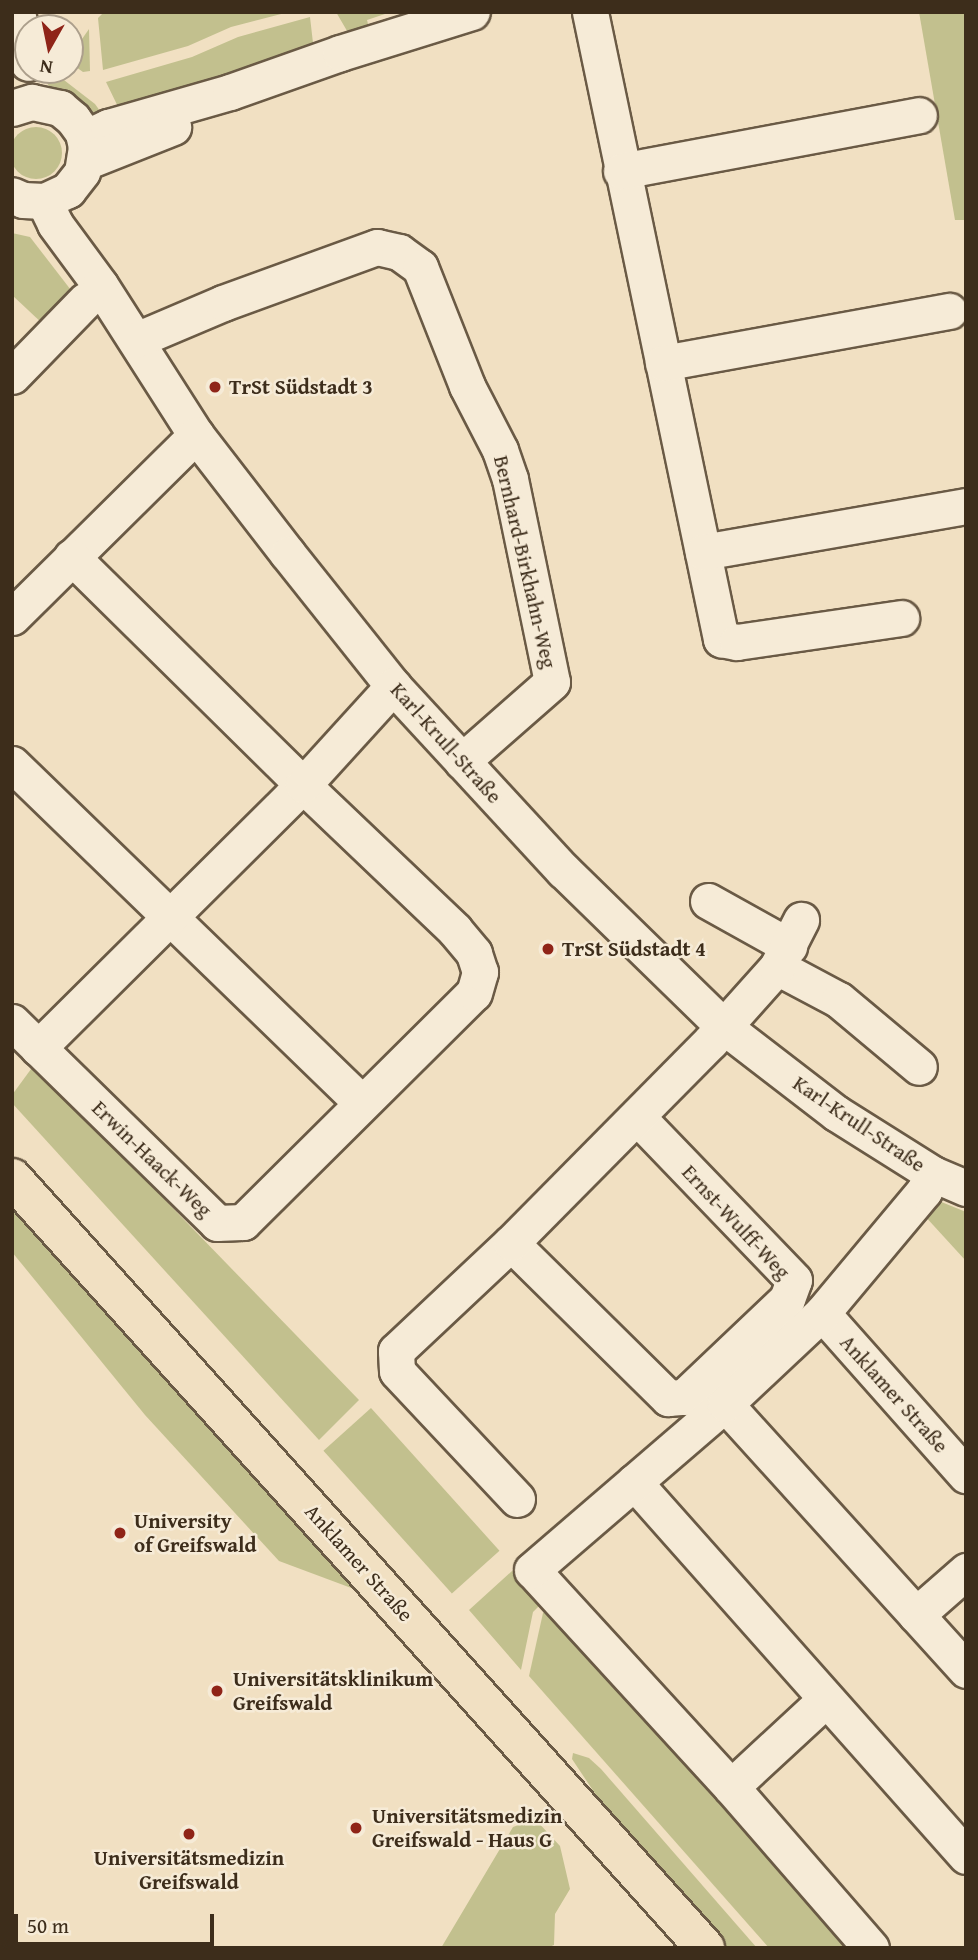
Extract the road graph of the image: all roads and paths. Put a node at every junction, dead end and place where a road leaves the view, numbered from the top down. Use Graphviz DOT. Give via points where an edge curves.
graph roads {
  1 [pos="472,12"];
  2 [pos="590,12"];
  3 [pos="29,84"];
  4 [pos="28,105"];
  5 [pos="919,115"];
  6 [pos="621,172"];
  7 [pos="58,176"];
  8 [pos="93,293"];
  9 [pos="949,310"];
  10 [pos="136,340"];
  11 [pos="663,363"];
  12 [pos="12,376"];
  13 [pos="196,435"];
  14 [pos="966,506"];
  15 [pos="703,552"];
  16 [pos="72,557"];
  17 [pos="12,617"];
  18 [pos="901,618"];
  19 [pos="393,685"];
  20 [pos="462,761"];
  21 [pos="12,764"];
  22 [pos="303,785"];
  23 [pos="708,901"];
  24 [pos="171,916"];
  25 [pos="789,945"];
  26 [pos="12,1022"];
  27 [pos="723,1026"];
  28 [pos="38,1048"];
  29 [pos="919,1067"];
  30 [pos="362,1103"];
  31 [pos="637,1117"];
  32 [pos="933,1174"];
  33 [pos="12,1178"];
  34 [pos="966,1188"];
  35 [pos="511,1243"];
  36 [pos="822,1313"];
  37 [pos="726,1404"];
  38 [pos="966,1475"];
  39 [pos="634,1482"];
  40 [pos="517,1499"];
  41 [pos="966,1571"];
  42 [pos="916,1615"];
  43 [pos="966,1670"];
  44 [pos="826,1699"];
  45 [pos="731,1787"];
  46 [pos="966,1856"];
  47 [pos="705,1948"];
  48 [pos="871,1948"];
  1 -- 7 [label="street" via="230,92 173,127"];
  2 -- 6 [label="street"];
  3 -- 4 [label="street"];
  4 -- 7 [label="street, Karl-Krull-Straße" via="60,108 74,119"];
  5 -- 6 [label="street"];
  6 -- 11 [label="street"];
  7 -- 8 [label="street, Karl-Krull-Straße" via="55,224"];
  8 -- 10 [label="street, Karl-Krull-Straße"];
  8 -- 12 [label="street"];
  9 -- 11 [label="street"];
  10 -- 13 [label="street, Karl-Krull-Straße"];
  10 -- 20 [label="street, Bernhard-Birkhahn-Weg" via="377,247 399,252 420,267 510,480 552,682"];
  11 -- 15 [label="street"];
  13 -- 16 [label="street"];
  13 -- 19 [label="street, Karl-Krull-Straße"];
  14 -- 15 [label="street"];
  15 -- 18 [label="street" via="718,631 728,642"];
  16 -- 17 [label="street"];
  16 -- 22 [label="street, Erwin-Haack-Weg"];
  19 -- 20 [label="street, Karl-Krull-Straße"];
  19 -- 22 [label="street"];
  20 -- 27 [label="street, Karl-Krull-Straße" via="563,870"];
  21 -- 24 [label="street"];
  22 -- 24 [label="street"];
  22 -- 30 [label="street, Erwin-Haack-Weg" via="455,930 474,953 480,972 474,993"];
  23 -- 25 [label="street"];
  24 -- 28 [label="street"];
  24 -- 30 [label="street"];
  25 -- 27 [label="street"];
  25 -- 29 [label="street" via="839,1000"];
  26 -- 28 [label="street, Erwin-Haack-Weg"];
  27 -- 31 [label="street"];
  27 -- 32 [label="street, Karl-Krull-Straße" via="836,1113"];
  28 -- 30 [label="street, Erwin-Haack-Weg" via="217,1223 243,1222"];
  31 -- 35 [label="street"];
  31 -- 35 [label="street, Ernst-Wulff-Weg" via="794,1280 787,1299 684,1397 668,1398"];
  32 -- 34 [label="street, Karl-Krull-Straße"];
  32 -- 36 [label="street" via="924,1191"];
  33 -- 47 [label="main road, Anklamer Straße"];
  35 -- 40 [label="street" via="396,1351 397,1371"];
  36 -- 37 [label="street"];
  36 -- 38 [label="street, Anklamer Straße"];
  37 -- 39 [label="street"];
  37 -- 42 [label="street"];
  39 -- 44 [label="street"];
  39 -- 45 [label="street" via="531,1570"];
  41 -- 42 [label="street"];
  42 -- 43 [label="street"];
  44 -- 45 [label="street"];
  44 -- 46 [label="street"];
  45 -- 48 [label="street"];
}
